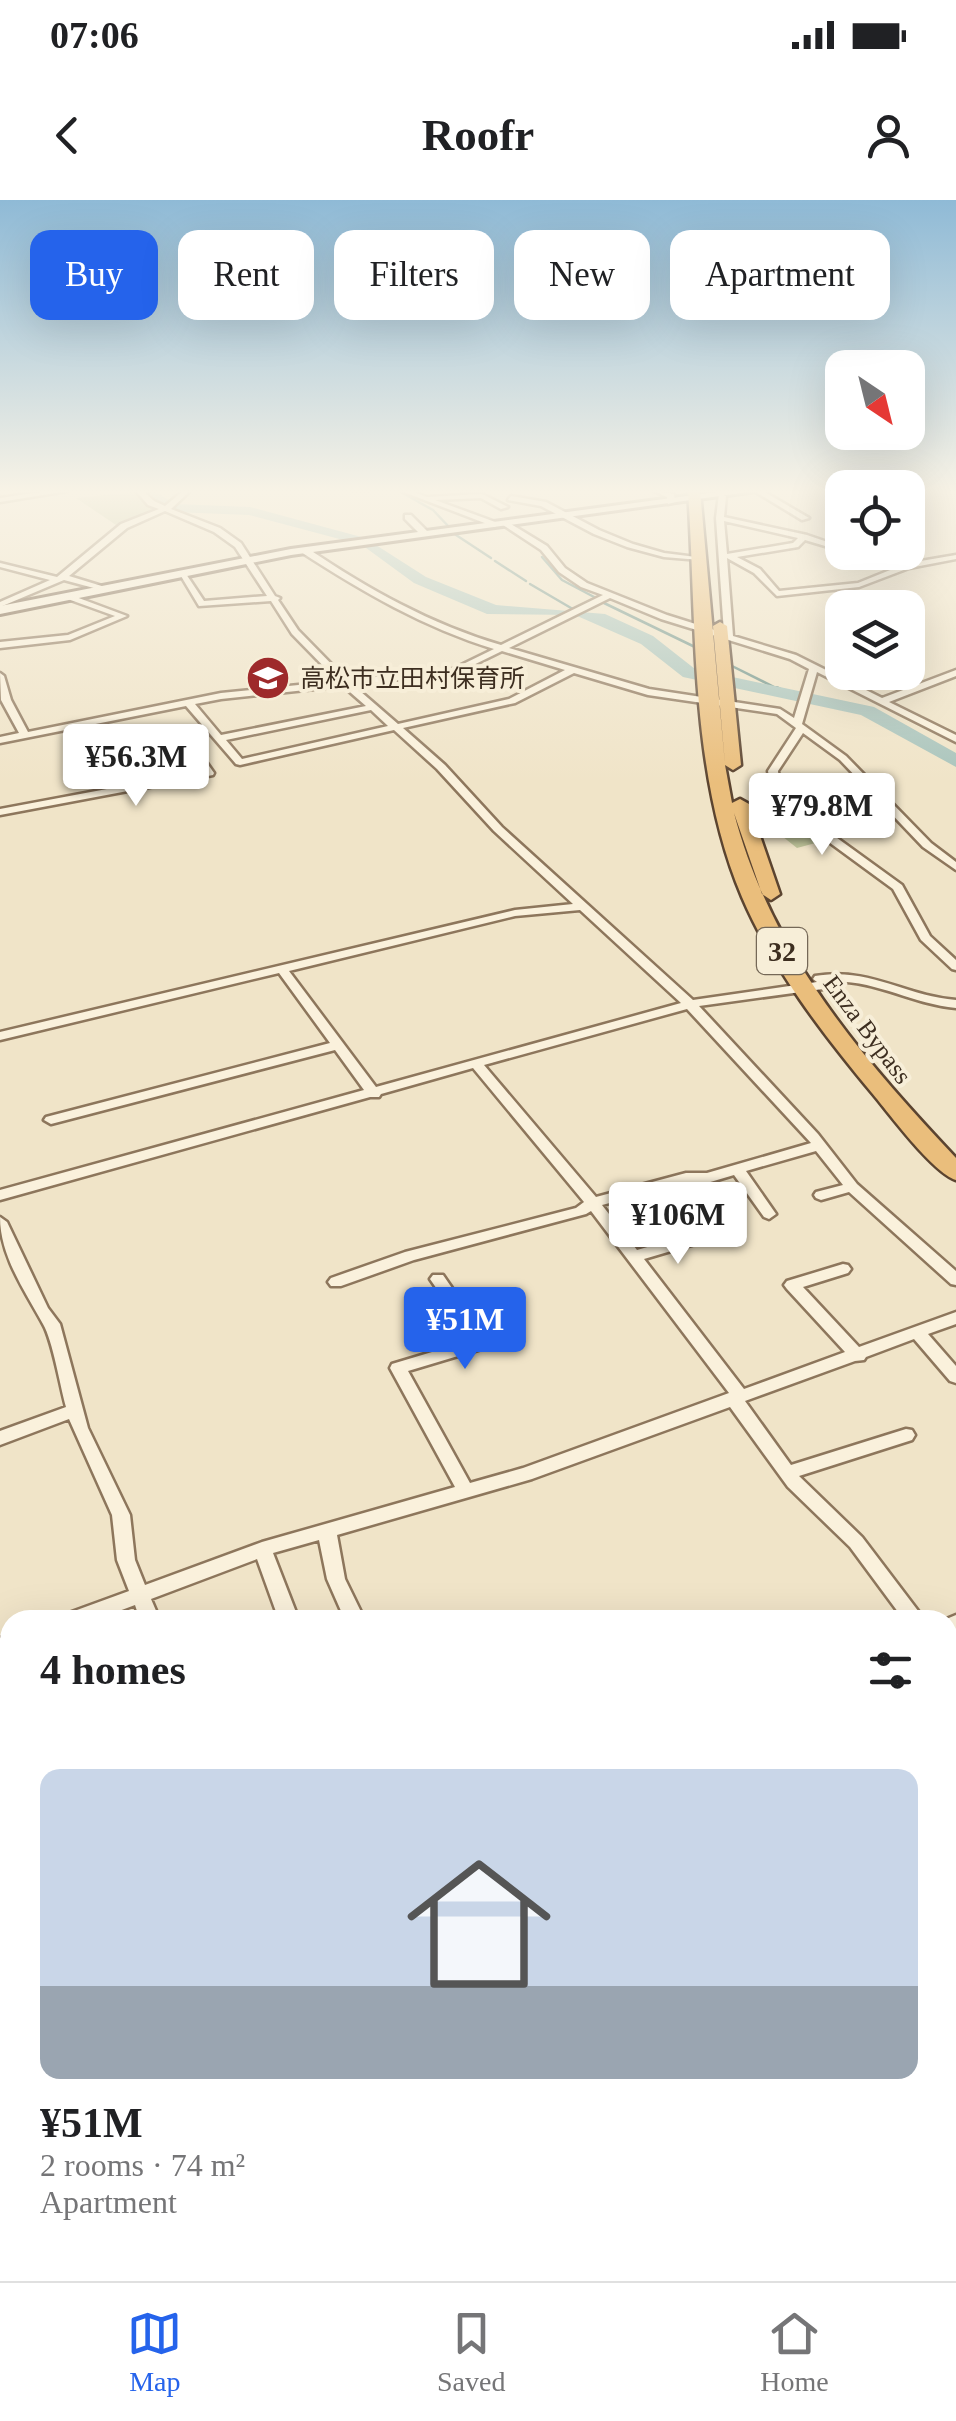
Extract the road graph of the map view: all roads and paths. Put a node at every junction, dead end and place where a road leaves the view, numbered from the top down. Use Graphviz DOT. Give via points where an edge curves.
graph roads {
  1 [pos="40,588"];
  2 [pos="96,588"];
  3 [pos="111,588"];
  4 [pos="191,588"];
  5 [pos="269,588"];
  6 [pos="363,588"];
  7 [pos="592,588"];
  8 [pos="702,588"];
  9 [pos="718,588"];
  10 [pos="723,588"];
  11 [pos="772,588"];
  12 [pos="831,588"];
  13 [pos="102,590"];
  14 [pos="68,596"];
  15 [pos="608,596"];
  16 [pos="276,598"];
  17 [pos="0,607"];
  18 [pos="705,630"];
  19 [pos="725,637"];
  20 [pos="0,645"];
  21 [pos="504,650"];
  22 [pos="814,667"];
  23 [pos="572,670"];
  24 [pos="956,673"];
  25 [pos="0,676"];
  26 [pos="342,680"];
  27 [pos="717,687"];
  28 [pos="882,701"];
  29 [pos="190,703"];
  30 [pos="374,708"];
  31 [pos="503,713"];
  32 [pos="799,726"];
  33 [pos="397,729"];
  34 [pos="24,735"];
  35 [pos="219,738"];
  36 [pos="956,739"];
  37 [pos="0,740"];
  38 [pos="199,758"];
  39 [pos="0,812"];
  40 [pos="956,867"];
  41 [pos="583,906"];
  42 [pos="956,966"];
  43 [pos="282,969"];
  44 [pos="816,983"];
  45 [pos="690,1004"];
  46 [pos="956,1004"];
  47 [pos="0,1036"];
  48 [pos="337,1044"];
  49 [pos="476,1065"];
  50 [pos="374,1094"];
  51 [pos="51,1120"];
  52 [pos="817,1146"];
  53 [pos="956,1148"];
  54 [pos="738,1170"];
  55 [pos="956,1172"];
  56 [pos="852,1187"];
  57 [pos="821,1194"];
  58 [pos="0,1195"];
  59 [pos="592,1203"];
  60 [pos="769,1214"];
  61 [pos="0,1222"];
  62 [pos="710,1234"];
  63 [pos="632,1257"];
  64 [pos="843,1269"];
  65 [pos="438,1279"];
  66 [pos="956,1280"];
  67 [pos="336,1282"];
  68 [pos="956,1318"];
  69 [pos="919,1334"];
  70 [pos="858,1356"];
  71 [pos="956,1376"];
  72 [pos="737,1397"];
  73 [pos="76,1410"];
  74 [pos="906,1435"];
  75 [pos="0,1438"];
  76 [pos="787,1474"];
  77 [pos="466,1492"];
  78 [pos="327,1532"];
  79 [pos="262,1549"];
  80 [pos="140,1594"];
  81 [pos="98,1610"];
  82 [pos="146,1610"];
  83 [pos="285,1610"];
  84 [pos="351,1610"];
  85 [pos="907,1610"];
  1 -- 17 [label="street"];
  2 -- 13 [label="street"];
  3 -- 13 [label="main road"];
  4 -- 16 [label="street" via="202,604"];
  5 -- 16 [label="street"];
  6 -- 21 [label="street" via="443,630"];
  7 -- 15 [label="street"];
  8 -- 18 [label="highway, Enza Bypass / 32"];
  9 -- 19 [label="highway, Enza Bypass / 32"];
  10 -- 19 [label="street"];
  11 -- 12 [label="street" via="777,594"];
  13 -- 14 [label="main road"];
  14 -- 17 [label="main road"];
  14 -- 20 [label="street" via="123,616 70,637"];
  15 -- 18 [label="street"];
  15 -- 21 [label="street"];
  16 -- 26 [label="street" via="296,632"];
  18 -- 19 [label="street"];
  18 -- 27 [label="highway, Enza Bypass / 32"];
  19 -- 22 [label="street"];
  19 -- 27 [label="highway, Enza Bypass / 32"];
  21 -- 23 [label="street"];
  21 -- 26 [label="street" via="433,675"];
  22 -- 28 [label="street"];
  22 -- 32 [label="street"];
  23 -- 27 [label="street"];
  23 -- 33 [label="street" via="512,701"];
  24 -- 28 [label="street"];
  25 -- 34 [label="street"];
  26 -- 29 [label="street"];
  26 -- 30 [label="street"];
  27 -- 32 [label="street"];
  27 -- 44 [label="highway, Enza Bypass / 32" via="723,804 738,859 782,952"];
  28 -- 36 [label="street"];
  29 -- 34 [label="street"];
  29 -- 35 [label="street"];
  30 -- 33 [label="street"];
  30 -- 35 [label="street"];
  31 -- 33 [label="street"];
  32 -- 40 [label="street" via="843,758"];
  32 -- 42 [label="street" via="774,780 811,824 898,887 926,938"];
  33 -- 35 [label="street" via="240,762"];
  33 -- 41 [label="street"];
  34 -- 37 [label="street"];
  38 -- 39 [label="street" via="209,773"];
  41 -- 43 [label="street" via="515,913"];
  41 -- 45 [label="street"];
  43 -- 47 [label="street"];
  43 -- 48 [label="street"];
  44 -- 45 [label="street"];
  44 -- 46 [label="street" via="872,978 922,999"];
  44 -- 53 [label="highway, Enza Bypass / 32"];
  44 -- 55 [label="highway, Enza Bypass / 32" via="872,1079"];
  45 -- 49 [label="street"];
  45 -- 52 [label="street"];
  48 -- 50 [label="street"];
  48 -- 51 [label="street"];
  49 -- 50 [label="street"];
  49 -- 59 [label="street"];
  50 -- 58 [label="street"];
  52 -- 54 [label="street"];
  52 -- 56 [label="street"];
  54 -- 59 [label="street"];
  54 -- 60 [label="street"];
  56 -- 57 [label="street"];
  56 -- 66 [label="street"];
  59 -- 63 [label="street"];
  59 -- 67 [label="street"];
  61 -- 73 [label="street" via="52,1324"];
  62 -- 63 [label="street"];
  63 -- 72 [label="street"];
  64 -- 70 [label="street" via="792,1285"];
  65 -- 77 [label="street" via="482,1343 398,1368"];
  68 -- 69 [label="street"];
  69 -- 70 [label="street"];
  69 -- 71 [label="street"];
  70 -- 72 [label="street"];
  72 -- 76 [label="street"];
  72 -- 77 [label="street"];
  73 -- 75 [label="street"];
  73 -- 80 [label="street" via="121,1514 126,1560"];
  74 -- 76 [label="street"];
  76 -- 85 [label="street" via="856,1542"];
  77 -- 78 [label="street"];
  78 -- 79 [label="street"];
  78 -- 84 [label="street" via="336,1579"];
  79 -- 80 [label="street"];
  79 -- 83 [label="street"];
  80 -- 81 [label="street"];
  80 -- 82 [label="street"];
}
